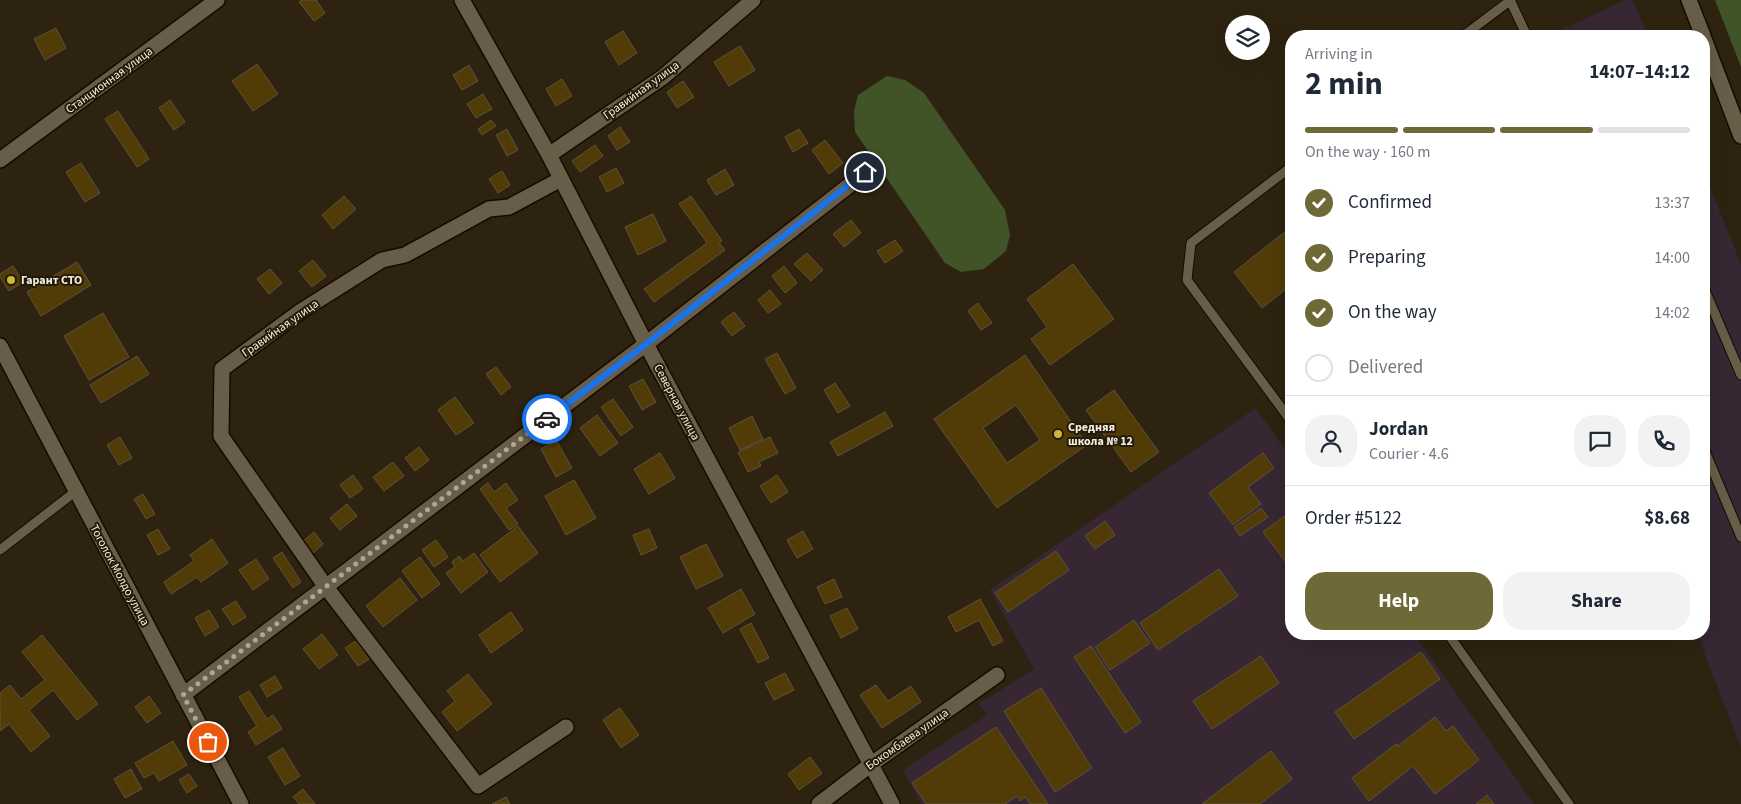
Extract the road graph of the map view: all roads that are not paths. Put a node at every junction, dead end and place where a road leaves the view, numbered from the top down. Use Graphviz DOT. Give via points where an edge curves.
graph roads {
  1 [pos="217,0"];
  2 [pos="462,0"];
  3 [pos="753,0"];
  4 [pos="1511,0"];
  5 [pos="1689,0"];
  6 [pos="1471,30"];
  7 [pos="1524,30"];
  8 [pos="1700,30"];
  9 [pos="1710,56"];
  10 [pos="1741,136"];
  11 [pos="548,154"];
  12 [pos="0,160"];
  13 [pos="865,172"];
  14 [pos="1285,172"];
  15 [pos="561,179"];
  16 [pos="1710,302"];
  17 [pos="646,344"];
  18 [pos="0,346"];
  19 [pos="1741,375"];
  20 [pos="1285,413"];
  21 [pos="1710,463"];
  22 [pos="76,491"];
  23 [pos="1741,537"];
  24 [pos="0,550"];
  25 [pos="326,587"];
  26 [pos="1452,640"];
  27 [pos="997,675"];
  28 [pos="183,695"];
  29 [pos="566,727"];
  30 [pos="870,765"];
  31 [pos="241,804"];
  32 [pos="819,804"];
  33 [pos="892,804"];
  34 [pos="1569,804"];
  1 -- 12 [label="street, Станционная улица"];
  2 -- 11 [label="street, Северная улица"];
  3 -- 11 [label="street, Гравийная улица" via="663,77"];
  4 -- 6 [label="lane"];
  4 -- 7 [label="lane"];
  5 -- 8 [label="street"];
  9 -- 10 [label="street"];
  11 -- 15 [label="street, Северная улица"];
  13 -- 17 [label="street"];
  14 -- 20 [label="lane" via="1191,243 1187,280"];
  15 -- 17 [label="street, Северная улица"];
  15 -- 25 [label="street, Гравийная улица" via="510,207 488,209 405,255 382,260 301,311 222,369 221,436"];
  16 -- 19 [label="lane"];
  17 -- 25 [label="street"];
  17 -- 30 [label="street, Северная улица"];
  18 -- 22 [label="street, Тоголок Молдо улица"];
  21 -- 23 [label="lane"];
  22 -- 24 [label="lane"];
  22 -- 28 [label="street, Тоголок Молдо улица"];
  25 -- 28 [label="street"];
  25 -- 29 [label="street" via="478,786"];
  26 -- 34 [label="lane"];
  27 -- 30 [label="street, Бокомбаева улица"];
  28 -- 31 [label="street, Тоголок Молдо улица"];
  30 -- 32 [label="street, Бокомбаева улица"];
  30 -- 33 [label="street, Северная улица"];
}
